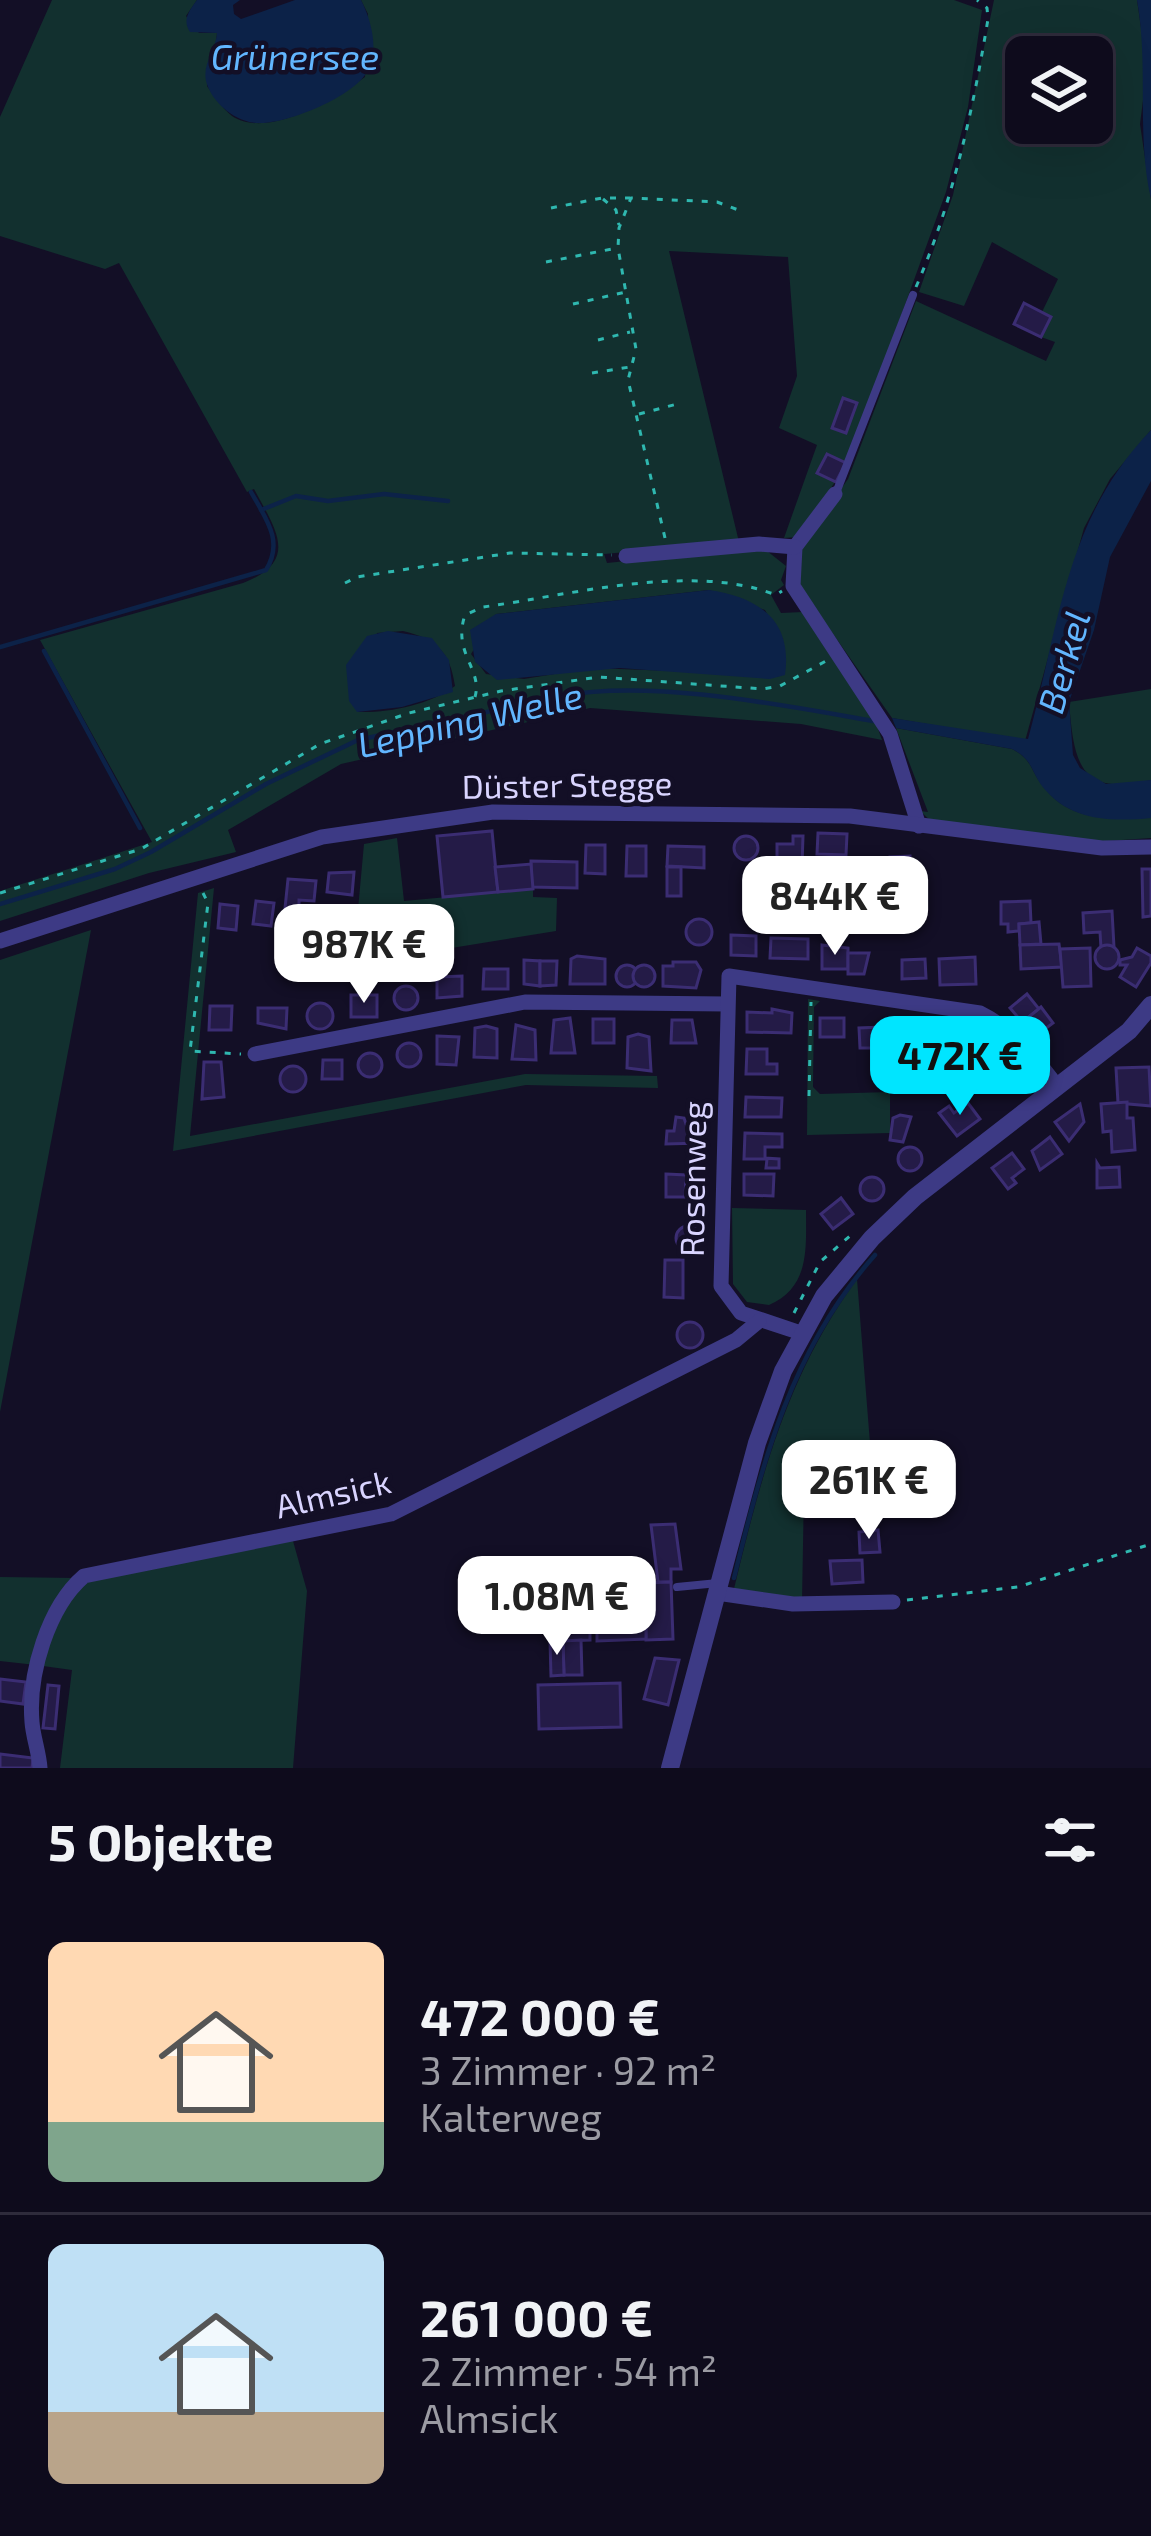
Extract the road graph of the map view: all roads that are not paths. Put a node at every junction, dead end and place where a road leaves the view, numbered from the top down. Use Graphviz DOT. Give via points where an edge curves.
graph roads {
  1 [pos="913,295"];
  2 [pos="835,494"];
  3 [pos="795,547"];
  4 [pos="626,556"];
  5 [pos="919,826"];
  6 [pos="1151,847"];
  7 [pos="0,941"];
  8 [pos="728,1004"];
  9 [pos="1151,1005"];
  10 [pos="255,1054"];
  11 [pos="1057,1086"];
  12 [pos="759,1321"];
  13 [pos="801,1333"];
  14 [pos="677,1587"];
  15 [pos="719,1588"];
  16 [pos="893,1602"];
  17 [pos="40,1768"];
  18 [pos="670,1768"];
  1 -- 2 [label="lane"];
  2 -- 3 [label="street"];
  3 -- 4 [label="street"];
  3 -- 5 [label="street" via="793,586 890,734"];
  5 -- 6 [label="street, Düster Stegge"];
  5 -- 7 [label="street, Düster Stegge" via="850,816 493,812 322,837"];
  8 -- 10 [label="street" via="525,1002"];
  8 -- 11 [label="street, Rosenweg" via="729,976 980,1012 1016,1037"];
  8 -- 12 [label="street, Rosenweg" via="721,1286 741,1313"];
  9 -- 11 [label="street"];
  11 -- 13 [label="street" via="883,1227 842,1270"];
  12 -- 13 [label="street"];
  12 -- 17 [label="street, Almsick" via="418,1504 343,1527 84,1576 62,1597 45,1637 32,1724"];
  13 -- 15 [label="street" via="758,1443"];
  14 -- 15 [label="lane"];
  15 -- 16 [label="street" via="793,1604"];
  15 -- 18 [label="street"];
}
